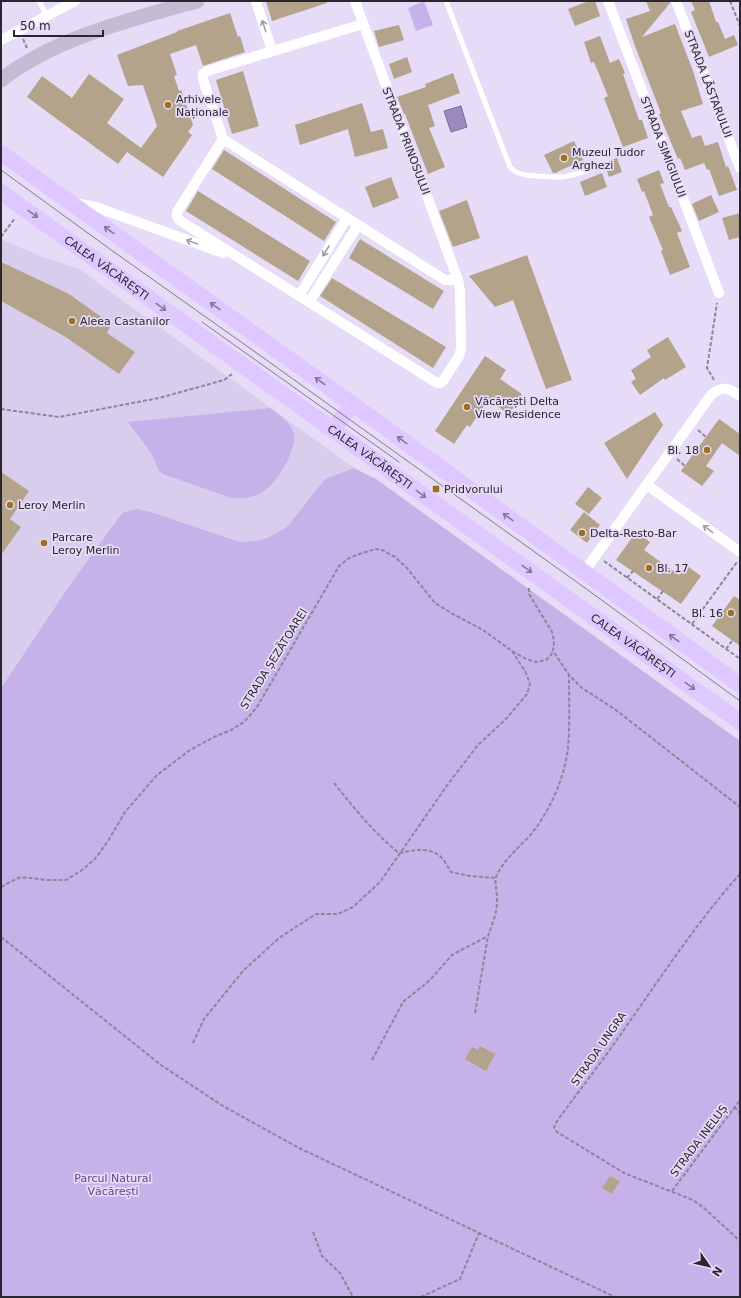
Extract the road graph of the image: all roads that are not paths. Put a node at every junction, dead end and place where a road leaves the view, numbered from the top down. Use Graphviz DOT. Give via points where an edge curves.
graph roads {
  1 [pos="39,1"];
  2 [pos="75,1"];
  3 [pos="197,1"];
  4 [pos="256,1"];
  5 [pos="355,1"];
  6 [pos="446,1"];
  7 [pos="608,1"];
  8 [pos="676,1"];
  9 [pos="47,16"];
  10 [pos="363,24"];
  11 [pos="1,40"];
  12 [pos="272,51"];
  13 [pos="1,80"];
  14 [pos="223,139"];
  15 [pos="1,153"];
  16 [pos="740,168"];
  17 [pos="587,171"];
  18 [pos="1,192"];
  19 [pos="70,202"];
  20 [pos="347,218"];
  21 [pos="358,225"];
  22 [pos="242,260"];
  23 [pos="458,280"];
  24 [pos="719,293"];
  25 [pos="298,296"];
  26 [pos="309,302"];
  27 [pos="740,396"];
  28 [pos="352,404"];
  29 [pos="333,430"];
  30 [pos="647,485"];
  31 [pos="740,552"];
  32 [pos="584,572"];
  33 [pos="740,685"];
  34 [pos="740,722"];
  1 -- 9 [label="lane"];
  2 -- 9 [label="street"];
  3 -- 13 [label="street" via="72,41 33,60"];
  12 -- 4 [label="street, one-way"];
  5 -- 10 [label="street, STRADA PRINOSULUI"];
  6 -- 17 [label="lane" via="510,167 525,175 550,177 564,177"];
  7 -- 24 [label="street, STRADA SIMIGIULUI"];
  8 -- 16 [label="street, STRADA LĂSTARULUI"];
  9 -- 11 [label="street"];
  10 -- 12 [label="street"];
  10 -- 23 [label="street, STRADA PRINOSULUI"];
  12 -- 14 [label="street" via="203,74"];
  14 -- 20 [label="street"];
  14 -- 22 [label="street" via="177,212 177,217"];
  15 -- 19 [label="main road"];
  18 -- 29 [label="main road, CALEA VĂCĂREȘTI, one-way"];
  22 -- 19 [label="street, one-way" via="96,207"];
  28 -- 19 [label="main road, one-way"];
  20 -- 21 [label="street"];
  20 -- 25 [label="street, one-way"];
  21 -- 23 [label="street" via="444,280"];
  21 -- 26 [label="street"];
  22 -- 25 [label="street"];
  23 -- 26 [label="street, STRADA PRINOSULUI" via="461,348 459,356 440,383"];
  25 -- 26 [label="street"];
  27 -- 30 [label="street" via="731,390 716,391"];
  28 -- 29 [label="main road"];
  32 -- 28 [label="main road, one-way"];
  29 -- 34 [label="main road, CALEA VĂCĂREȘTI, one-way"];
  31 -- 30 [label="street, one-way"];
  30 -- 32 [label="street"];
  33 -- 32 [label="main road, one-way"];
}
